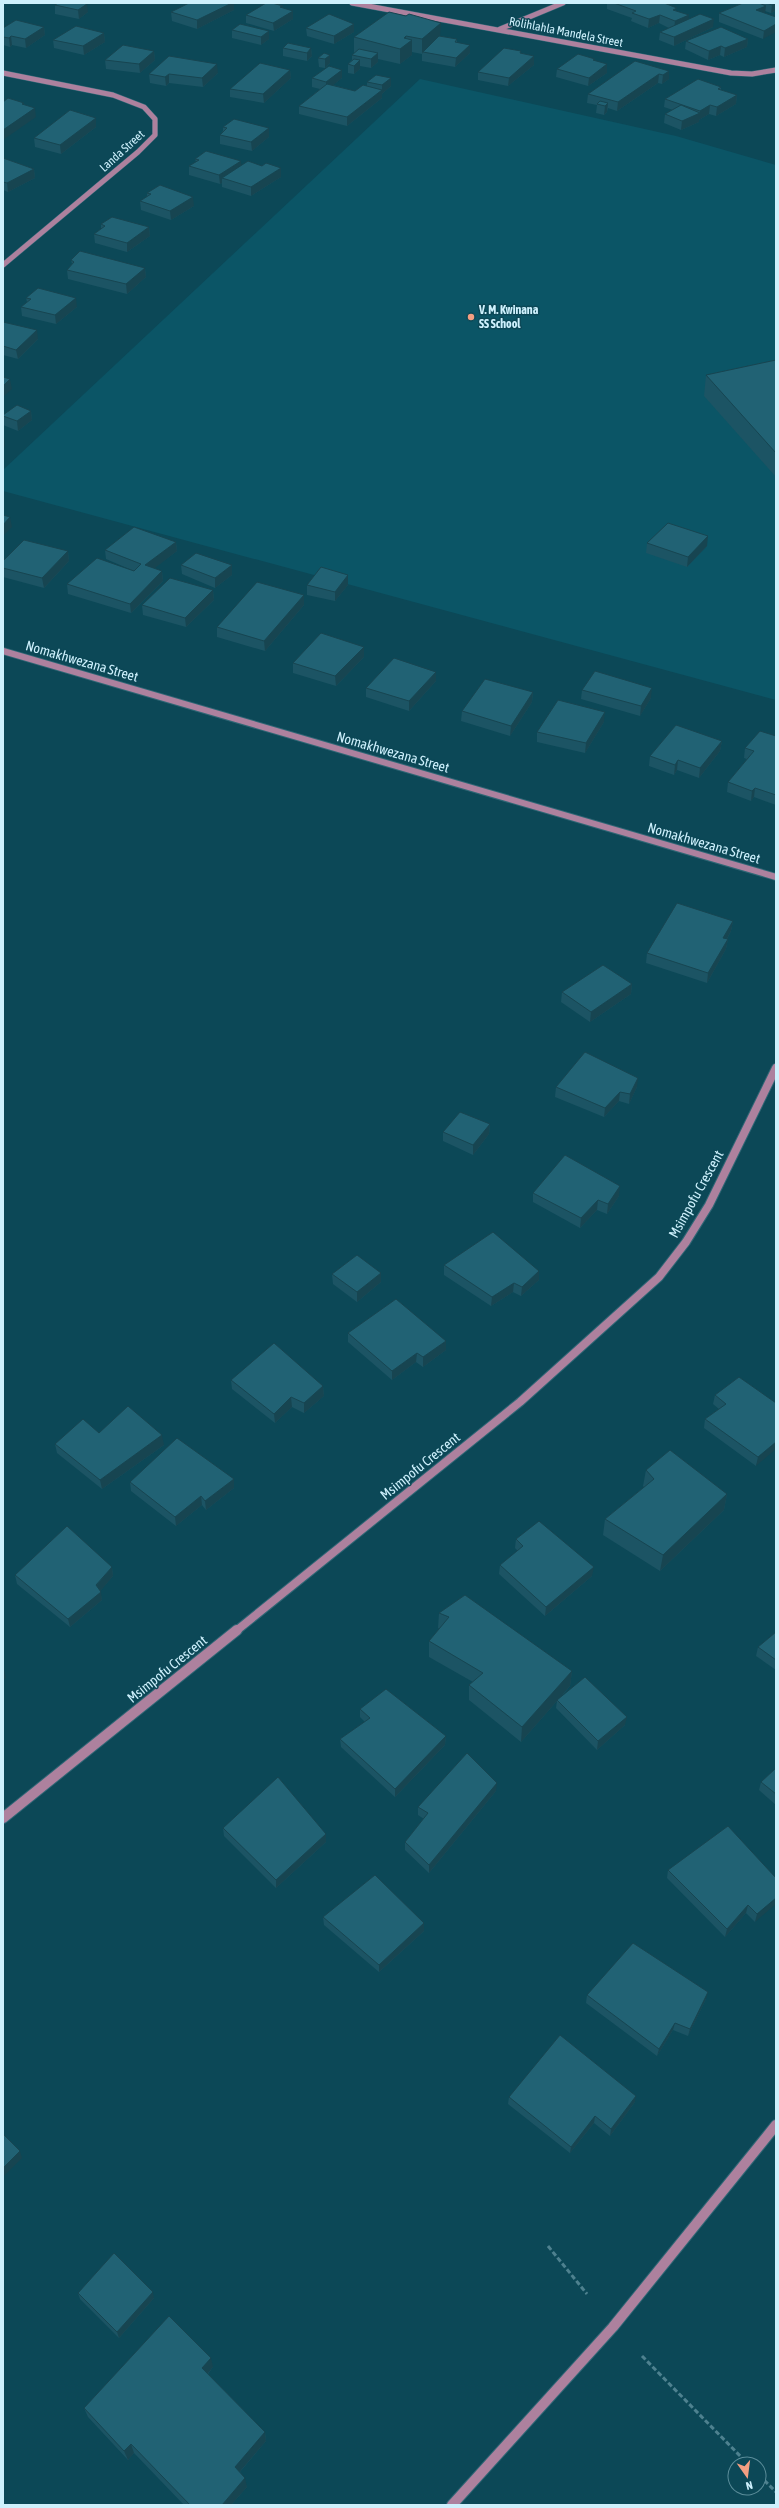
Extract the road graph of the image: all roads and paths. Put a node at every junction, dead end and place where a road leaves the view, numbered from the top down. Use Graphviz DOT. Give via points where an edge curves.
graph roads {
  1 [pos="352,3"];
  2 [pos="563,3"];
  3 [pos="499,29"];
  4 [pos="776,70"];
  5 [pos="3,73"];
  6 [pos="3,265"];
  7 [pos="3,651"];
  8 [pos="776,876"];
  9 [pos="776,1068"];
  10 [pos="3,1818"];
  11 [pos="776,2125"];
  12 [pos="548,2246"];
  13 [pos="613,2326"];
  14 [pos="740,2456"];
  15 [pos="767,2483"];
  16 [pos="776,2492"];
  17 [pos="452,2505"];
  1 -- 3 [label="street, Rolihlahla Mandela Street"];
  2 -- 3 [label="street"];
  3 -- 4 [label="street, Rolihlahla Mandela Street" via="730,73 752,74"];
  5 -- 6 [label="street, Landa Street" via="113,95 144,107 155,119 155,135"];
  7 -- 8 [label="street, Nomakhwezana Street"];
  9 -- 10 [label="street, Msimpofu Crescent" via="709,1205 686,1242 659,1277 520,1402"];
  11 -- 13 [label="street"];
  12 -- 13 [label="path"];
  13 -- 14 [label="path"];
  13 -- 17 [label="street"];
  15 -- 16 [label="path"];
}
